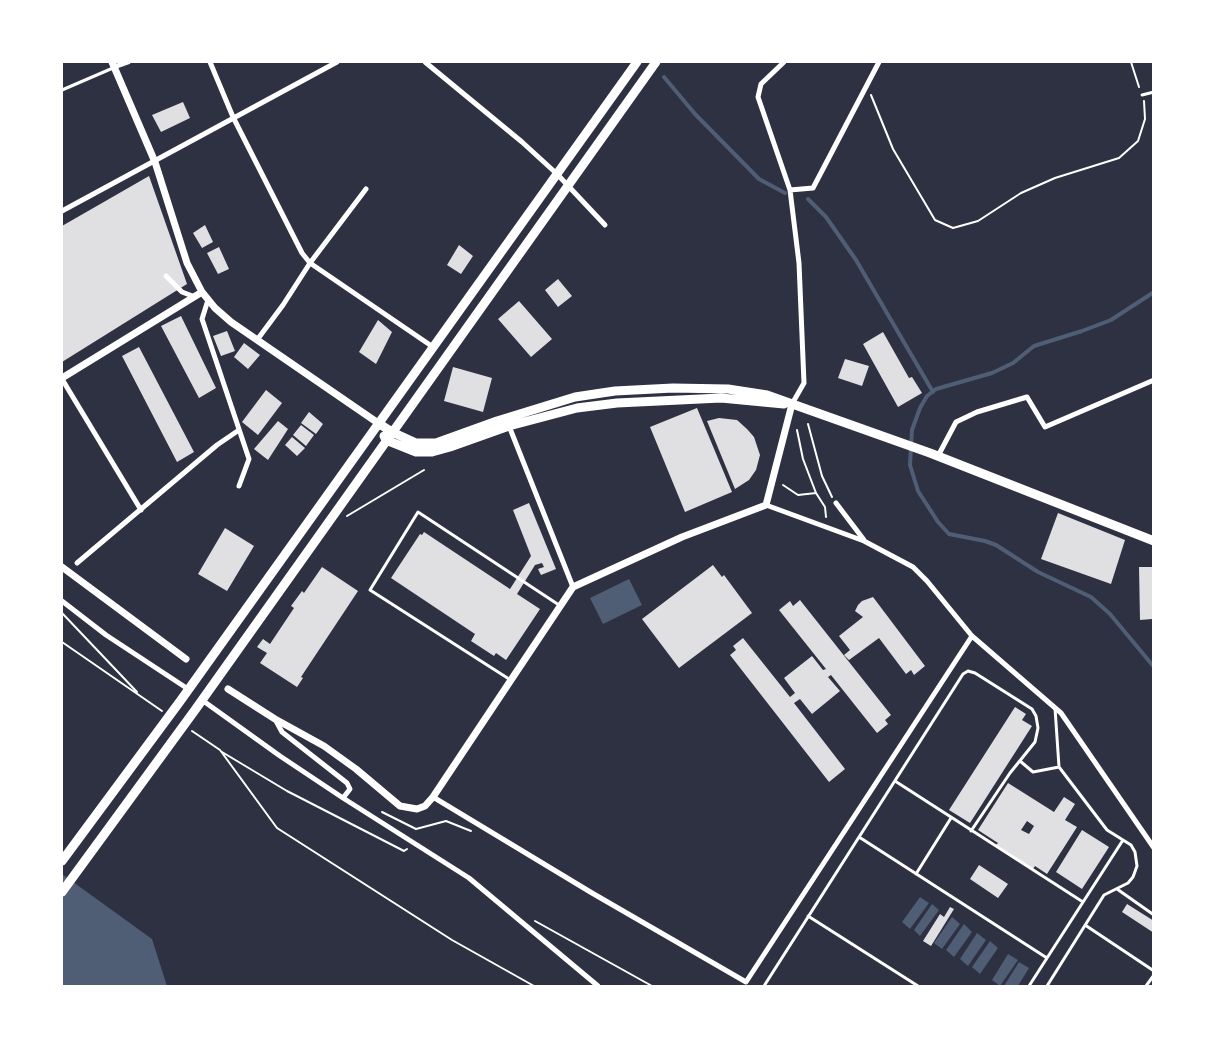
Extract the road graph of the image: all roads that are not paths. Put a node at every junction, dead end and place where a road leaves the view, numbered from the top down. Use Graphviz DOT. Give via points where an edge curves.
graph roads {
  1 [pos="128,62"];
  2 [pos="210,62"];
  3 [pos="337,62"];
  4 [pos="425,62"];
  5 [pos="638,62"];
  6 [pos="656,62"];
  7 [pos="783,62"];
  8 [pos="879,62"];
  9 [pos="113,64"];
  10 [pos="62,90"];
  11 [pos="1154,92"];
  12 [pos="1142,95"];
  13 [pos="233,117"];
  14 [pos="155,162"];
  15 [pos="557,174"];
  16 [pos="568,185"];
  17 [pos="366,189"];
  18 [pos="790,190"];
  19 [pos="62,211"];
  20 [pos="605,225"];
  21 [pos="310,263"];
  22 [pos="166,276"];
  23 [pos="202,292"];
  24 [pos="195,297"];
  25 [pos="208,300"];
  26 [pos="257,340"];
  27 [pos="433,347"];
  28 [pos="62,379"];
  29 [pos="1154,380"];
  30 [pos="792,404"];
  31 [pos="378,423"];
  32 [pos="509,426"];
  33 [pos="240,430"];
  34 [pos="389,436"];
  35 [pos="934,454"];
  36 [pos="239,486"];
  37 [pos="836,504"];
  38 [pos="766,505"];
  39 [pos="141,510"];
  40 [pos="864,541"];
  41 [pos="1154,541"];
  42 [pos="77,562"];
  43 [pos="62,567"];
  44 [pos="573,586"];
  45 [pos="62,601"];
  46 [pos="560,606"];
  47 [pos="972,636"];
  48 [pos="186,659"];
  49 [pos="510,680"];
  50 [pos="228,688"];
  51 [pos="188,689"];
  52 [pos="202,700"];
  53 [pos="1055,708"];
  54 [pos="275,719"];
  55 [pos="1020,760"];
  56 [pos="1059,767"];
  57 [pos="895,781"];
  58 [pos="433,797"];
  59 [pos="344,798"];
  60 [pos="951,818"];
  61 [pos="971,831"];
  62 [pos="859,837"];
  63 [pos="1123,840"];
  64 [pos="1154,848"];
  65 [pos="62,861"];
  66 [pos="916,874"];
  67 [pos="1116,890"];
  68 [pos="62,892"];
  69 [pos="1083,902"];
  70 [pos="1154,915"];
  71 [pos="808,916"];
  72 [pos="1085,926"];
  73 [pos="1047,958"];
  74 [pos="1154,973"];
  75 [pos="910,982"];
  76 [pos="598,987"];
  77 [pos="764,987"];
  78 [pos="907,987"];
  79 [pos="918,987"];
  80 [pos="1029,987"];
  81 [pos="1047,987"];
  82 [pos="1146,987"];
  1 -- 9 [label="street"];
  2 -- 13 [label="street"];
  3 -- 13 [label="street"];
  4 -- 15 [label="street"];
  5 -- 15 [label="highway"];
  6 -- 16 [label="highway"];
  7 -- 18 [label="street" via="761,84 758,97"];
  8 -- 18 [label="street" via="813,188"];
  9 -- 10 [label="lane"];
  9 -- 14 [label="street"];
  11 -- 12 [label="lane"];
  13 -- 14 [label="street"];
  13 -- 21 [label="street"];
  14 -- 19 [label="street"];
  14 -- 23 [label="street" via="187,262"];
  15 -- 16 [label="street"];
  15 -- 27 [label="highway"];
  16 -- 20 [label="street"];
  16 -- 34 [label="highway"];
  17 -- 21 [label="street"];
  18 -- 30 [label="street" via="799,263 804,383"];
  21 -- 26 [label="street"];
  21 -- 27 [label="street"];
  22 -- 24 [label="street" via="182,292"];
  23 -- 24 [label="street"];
  23 -- 25 [label="street"];
  24 -- 28 [label="street"];
  25 -- 26 [label="street" via="222,316"];
  25 -- 33 [label="street" via="202,319"];
  26 -- 31 [label="street"];
  27 -- 31 [label="highway"];
  28 -- 39 [label="street"];
  29 -- 35 [label="street" via="1045,427 1027,397 977,412 956,422"];
  30 -- 32 [label="highway" via="721,398 617,403 578,408"];
  30 -- 34 [label="highway" via="766,394 728,389 615,391 575,397 436,443"];
  30 -- 35 [label="highway"];
  30 -- 38 [label="street"];
  31 -- 34 [label="highway"];
  31 -- 51 [label="highway"];
  32 -- 34 [label="highway" via="432,452 416,452"];
  32 -- 44 [label="street"];
  33 -- 36 [label="street" via="249,459"];
  33 -- 39 [label="street"];
  34 -- 52 [label="highway"];
  35 -- 41 [label="highway"];
  37 -- 40 [label="street"];
  38 -- 40 [label="street"];
  38 -- 44 [label="street" via="682,537"];
  39 -- 42 [label="street"];
  40 -- 47 [label="street" via="913,567"];
  43 -- 48 [label="street"];
  44 -- 46 [label="street"];
  45 -- 51 [label="street"];
  46 -- 49 [label="street"];
  46 -- 49 [label="lane" via="418,512 370,590"];
  47 -- 53 [label="street"];
  47 -- 58 [label="street" via="746,982"];
  49 -- 58 [label="street"];
  50 -- 54 [label="street"];
  51 -- 65 [label="highway"];
  52 -- 59 [label="street"];
  52 -- 68 [label="highway"];
  53 -- 56 [label="lane"];
  53 -- 64 [label="street"];
  54 -- 58 [label="street" via="324,746 400,806 417,809"];
  54 -- 59 [label="street" via="282,732 347,783 350,789"];
  55 -- 56 [label="lane" via="1033,772"];
  55 -- 57 [label="lane" via="1035,742 1038,728 1034,711 968,671"];
  55 -- 61 [label="lane"];
  56 -- 63 [label="lane" via="1107,830"];
  57 -- 60 [label="lane"];
  57 -- 62 [label="lane"];
  59 -- 76 [label="street" via="469,878"];
  60 -- 61 [label="lane"];
  60 -- 66 [label="lane"];
  61 -- 69 [label="lane"];
  62 -- 66 [label="lane"];
  62 -- 71 [label="lane"];
  63 -- 67 [label="lane" via="1135,852 1137,866 1128,883"];
  63 -- 69 [label="lane"];
  66 -- 73 [label="lane"];
  67 -- 70 [label="lane"];
  67 -- 72 [label="lane" via="1104,895"];
  69 -- 73 [label="lane"];
  71 -- 75 [label="lane"];
  71 -- 77 [label="lane"];
  72 -- 74 [label="lane"];
  72 -- 81 [label="lane"];
  73 -- 80 [label="lane"];
  74 -- 82 [label="lane"];
  75 -- 78 [label="lane"];
  75 -- 79 [label="lane"];
}
